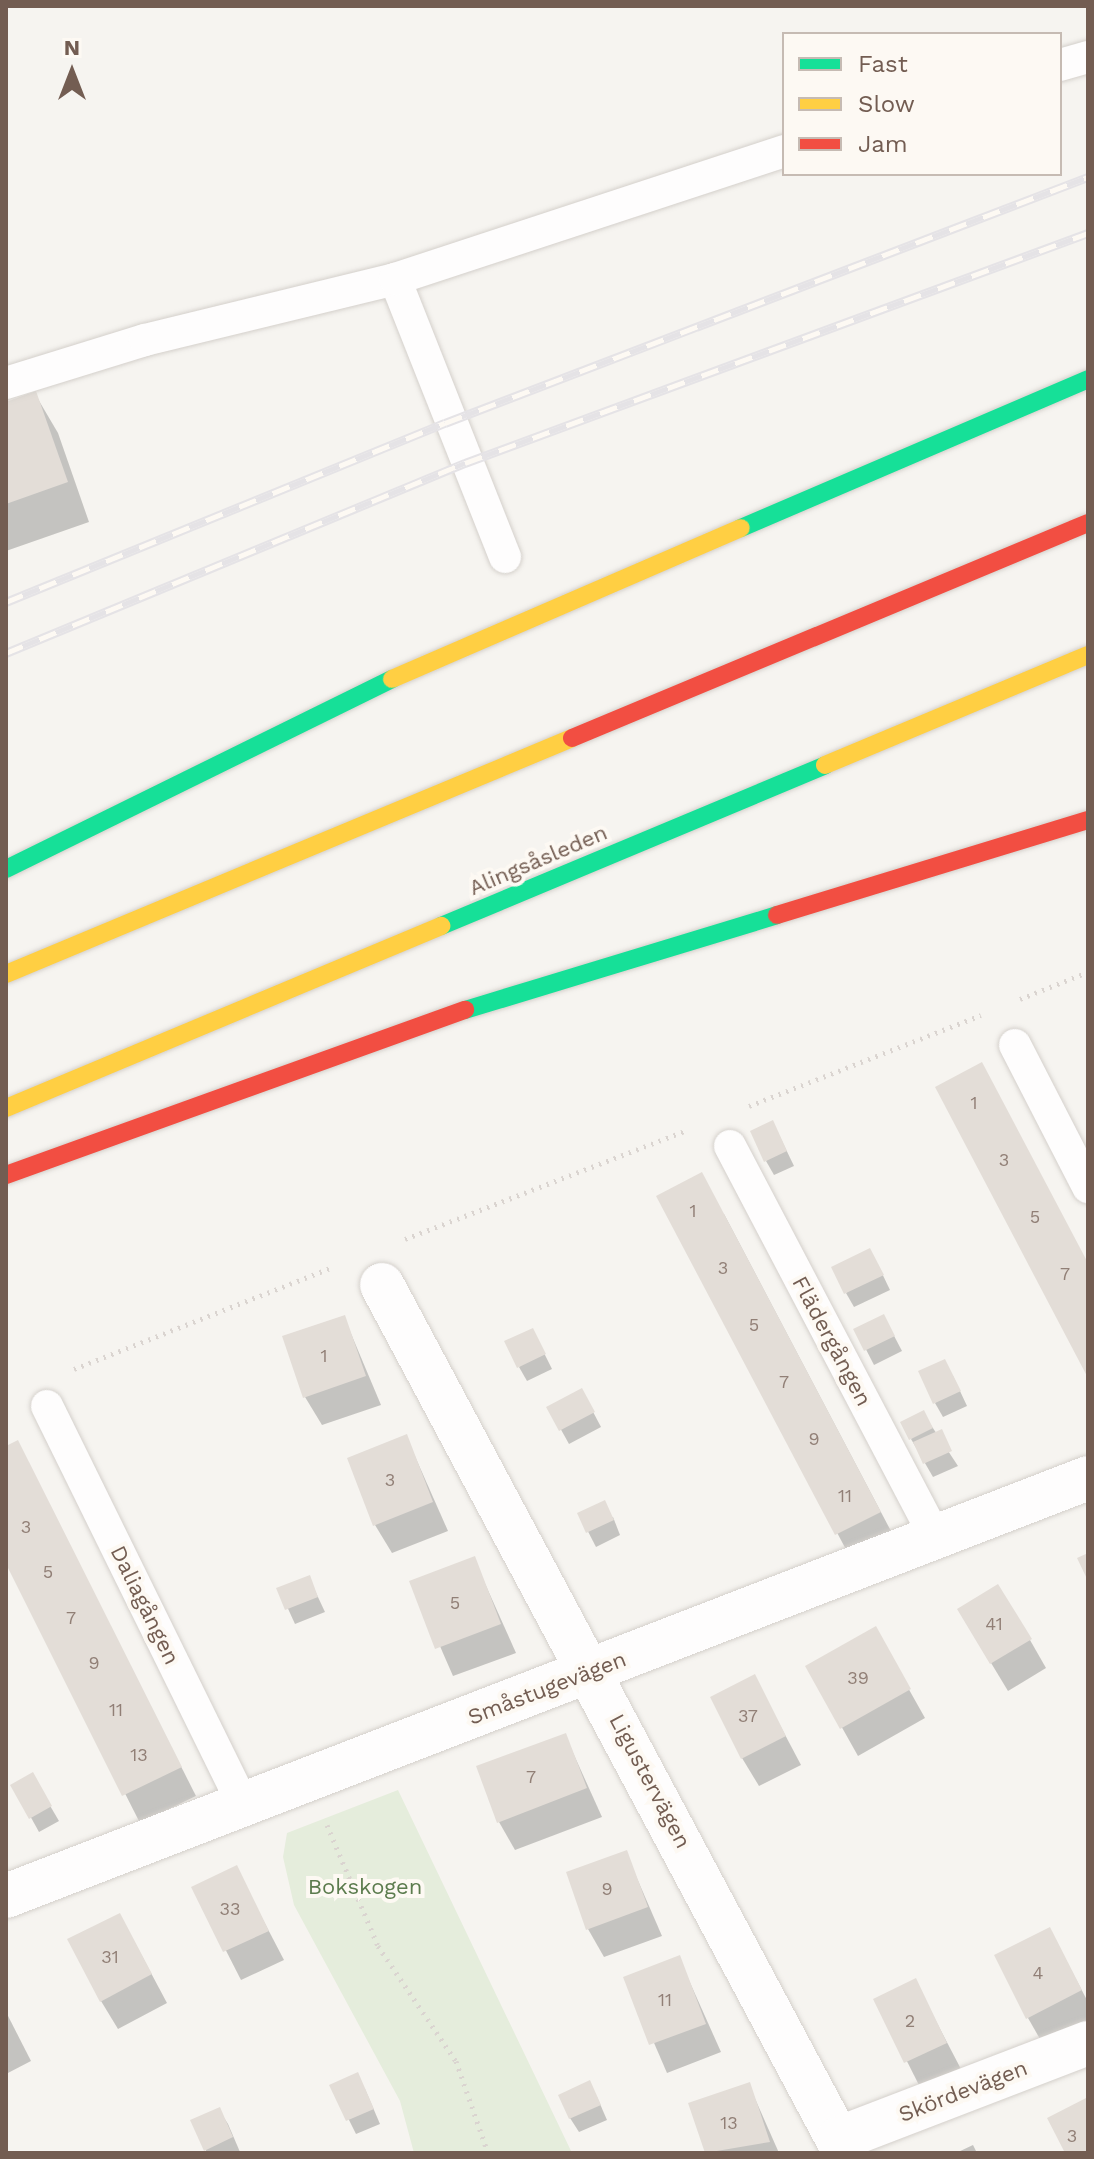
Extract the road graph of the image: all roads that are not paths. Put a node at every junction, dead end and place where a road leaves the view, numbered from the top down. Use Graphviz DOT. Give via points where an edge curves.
graph roads {
  1 [pos="1088,57"];
  2 [pos="1062,64"];
  3 [pos="782,152"];
  4 [pos="395,279"];
  5 [pos="1088,379"];
  6 [pos="6,383"];
  7 [pos="1088,523"];
  8 [pos="505,557"];
  9 [pos="1088,655"];
  10 [pos="1088,820"];
  11 [pos="6,869"];
  12 [pos="6,974"];
  13 [pos="1015,1045"];
  14 [pos="6,1108"];
  15 [pos="730,1146"];
  16 [pos="6,1175"];
  17 [pos="1088,1187"];
  18 [pos="382,1285"];
  19 [pos="47,1406"];
  20 [pos="1088,1478"];
  21 [pos="934,1535"];
  22 [pos="593,1672"];
  23 [pos="243,1804"];
  24 [pos="6,1896"];
  25 [pos="1088,2043"];
  26 [pos="841,2146"];
  1 -- 2 [label="lane"];
  3 -- 4 [label="lane"];
  4 -- 6 [label="lane" via="145,340"];
  4 -- 8 [label="lane" via="445,423"];
  5 -- 11 [label="highway" via="315,712"];
  7 -- 12 [label="highway"];
  9 -- 14 [label="highway, Alingsåsleden"];
  10 -- 16 [label="highway" via="467,1009"];
  13 -- 17 [label="lane"];
  15 -- 21 [label="lane, Flädergången"];
  18 -- 22 [label="street, Ligustervägen"];
  19 -- 23 [label="lane, Daliagången"];
  20 -- 21 [label="street, Småstugevägen"];
  21 -- 22 [label="street, Småstugevägen"];
  22 -- 23 [label="street, Småstugevägen"];
  22 -- 26 [label="street, Ligustervägen"];
  23 -- 24 [label="street, Småstugevägen"];
  25 -- 26 [label="street, Skördevägen"];
}
